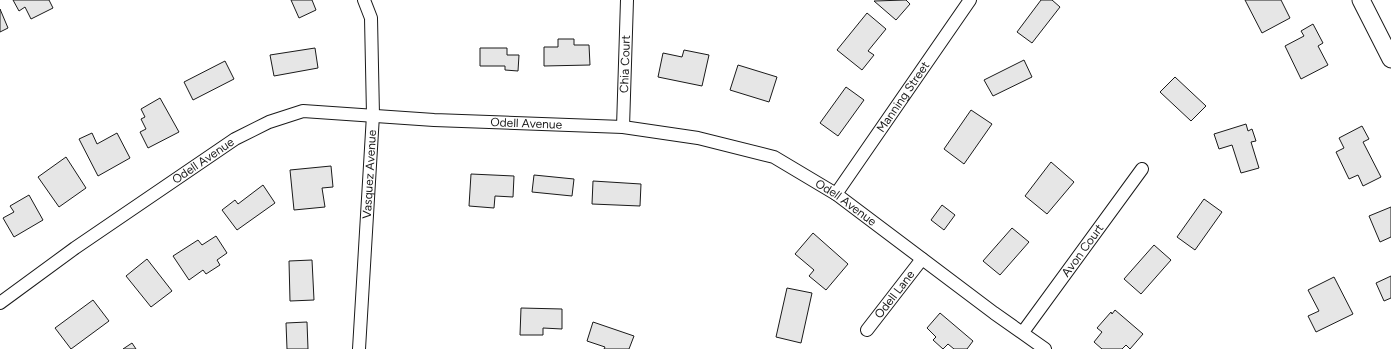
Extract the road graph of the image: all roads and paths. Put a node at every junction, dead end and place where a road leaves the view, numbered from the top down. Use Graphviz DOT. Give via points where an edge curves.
graph roads {
  1 [pos="364,0"];
  2 [pos="627,0"];
  3 [pos="970,0"];
  4 [pos="1361,0"];
  5 [pos="1391,58"];
  6 [pos="373,115"];
  7 [pos="623,127"];
  8 [pos="1142,169"];
  9 [pos="836,194"];
  10 [pos="922,259"];
  11 [pos="0,303"];
  12 [pos="867,330"];
  13 [pos="1023,332"];
  14 [pos="359,349"];
  15 [pos="1045,349"];
  1 -- 6 [label="street, Vasquez Avenue" via="371,18"];
  2 -- 7 [label="street, Chia Court"];
  3 -- 9 [label="street, Manning Street"];
  4 -- 5 [label="main road"];
  6 -- 7 [label="street, Odell Avenue" via="434,120"];
  6 -- 11 [label="street, Odell Avenue" via="303,111 269,122 235,139 75,248"];
  6 -- 14 [label="street, Vasquez Avenue"];
  7 -- 9 [label="street, Odell Avenue" via="698,138 774,157"];
  8 -- 13 [label="street, Avon Court"];
  9 -- 10 [label="street, Odell Avenue"];
  10 -- 12 [label="street, Odell Lane"];
  10 -- 13 [label="street, Odell Avenue"];
  13 -- 15 [label="street, Odell Avenue"];
}
